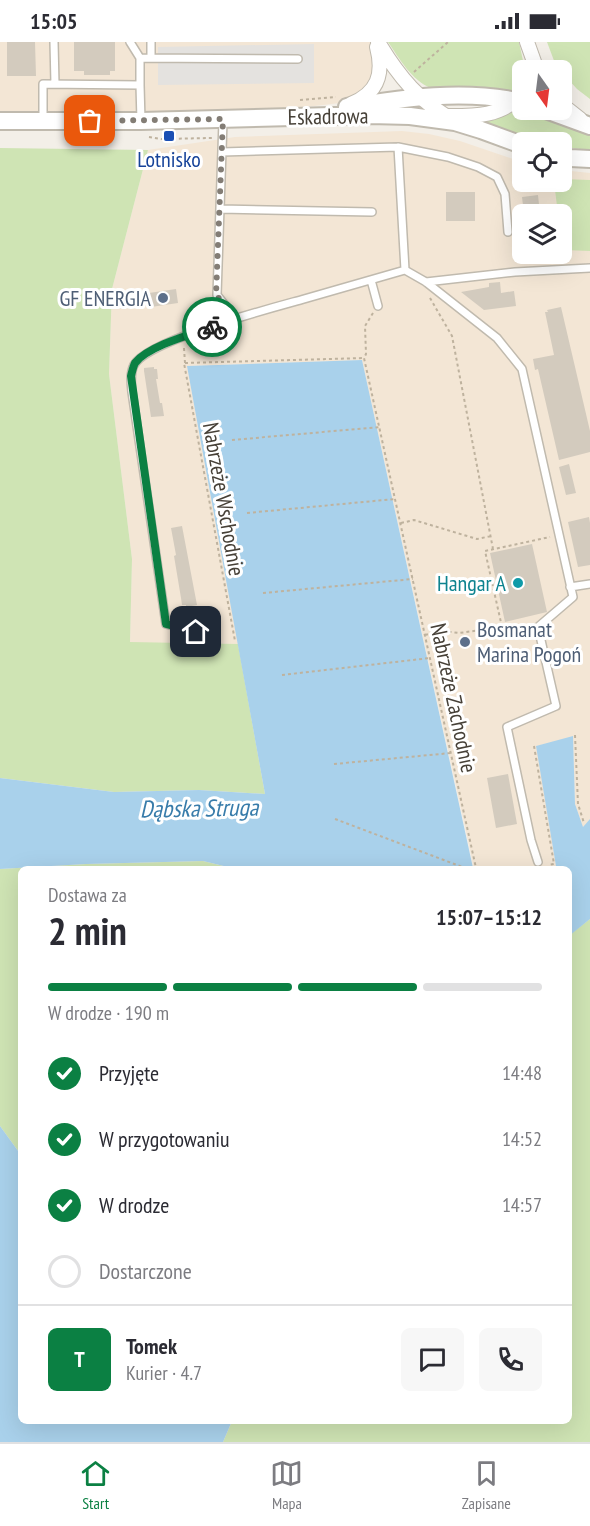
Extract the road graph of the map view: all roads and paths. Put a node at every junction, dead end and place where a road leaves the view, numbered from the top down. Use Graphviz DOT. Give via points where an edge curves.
graph roads {
  1 [pos="54,42"];
  2 [pos="130,42"];
  3 [pos="151,42"];
  4 [pos="377,42"];
  5 [pos="448,42"];
  6 [pos="140,58"];
  7 [pos="151,58"];
  8 [pos="298,59"];
  9 [pos="415,71"];
  10 [pos="55,84"];
  11 [pos="140,85"];
  12 [pos="420,97"];
  13 [pos="512,98"];
  14 [pos="293,101"];
  15 [pos="343,101"];
  16 [pos="512,104"];
  17 [pos="572,112"];
  18 [pos="447,116"];
  19 [pos="272,117"];
  20 [pos="420,117"];
  21 [pos="572,119"];
  22 [pos="141,120"];
  23 [pos="0,121"];
  24 [pos="43,121"];
  25 [pos="590,125"];
  26 [pos="223,127"];
  27 [pos="472,128"];
  28 [pos="150,137"];
  29 [pos="512,142"];
  30 [pos="398,147"];
  31 [pos="222,152"];
  32 [pos="572,158"];
  33 [pos="590,159"];
  34 [pos="220,209"];
  35 [pos="372,212"];
  36 [pos="508,232"];
  37 [pos="590,268"];
  38 [pos="405,270"];
  39 [pos="371,280"];
  40 [pos="426,282"];
  41 [pos="378,306"];
  42 [pos="231,320"];
  43 [pos="184,336"];
  44 [pos="364,358"];
  45 [pos="186,363"];
  46 [pos="380,427"];
  47 [pos="232,440"];
  48 [pos="395,499"];
  49 [pos="247,513"];
  50 [pos="400,523"];
  51 [pos="560,535"];
  52 [pos="491,536"];
  53 [pos="493,549"];
  54 [pos="413,579"];
  55 [pos="590,584"];
  56 [pos="570,587"];
  57 [pos="263,593"];
  58 [pos="501,627"];
  59 [pos="538,627"];
  60 [pos="196,632"];
  61 [pos="425,635"];
  62 [pos="235,641"];
  63 [pos="430,658"];
  64 [pos="282,675"];
  65 [pos="575,735"];
  66 [pos="534,746"];
  67 [pos="451,753"];
  68 [pos="334,764"];
  69 [pos="335,819"];
  70 [pos="584,823"];
  71 [pos="542,864"];
  72 [pos="460,866"];
  73 [pos="476,866"];
  1 -- 10 [label="lane"];
  2 -- 6 [label="lane"];
  3 -- 7 [label="lane"];
  4 -- 12 [label="street, Eskadrowa" via="401,78"];
  4 -- 15 [label="street, Eskadrowa" via="381,68 373,88 363,98"];
  5 -- 9 [label="path"];
  6 -- 7 [label="lane"];
  6 -- 11 [label="lane"];
  7 -- 8 [label="lane"];
  10 -- 11 [label="lane"];
  10 -- 24 [label="lane" via="43,84"];
  11 -- 22 [label="lane"];
  12 -- 13 [label="street, Eskadrowa"];
  12 -- 15 [label="street, Eskadrowa"];
  12 -- 18 [label="street, Eskadrowa"];
  14 -- 15 [label="path"];
  15 -- 19 [label="street, Eskadrowa"];
  16 -- 18 [label="street, Eskadrowa" via="483,116"];
  17 -- 25 [label="street"];
  18 -- 20 [label="street, Eskadrowa"];
  18 -- 27 [label="street, Eskadrowa"];
  19 -- 20 [label="street, Eskadrowa"];
  19 -- 26 [label="street"];
  20 -- 27 [label="street, Eskadrowa"];
  21 -- 25 [label="street"];
  22 -- 24 [label="street"];
  22 -- 26 [label="street"];
  23 -- 24 [label="street"];
  26 -- 28 [label="path" via="210,138"];
  26 -- 31 [label="lane"];
  27 -- 29 [label="street, Eskadrowa"];
  30 -- 31 [label="lane"];
  30 -- 36 [label="lane" via="448,157 497,177 505,194"];
  30 -- 38 [label="lane"];
  31 -- 34 [label="lane"];
  32 -- 33 [label="street"];
  34 -- 35 [label="lane"];
  34 -- 42 [label="lane" via="216,295 228,309"];
  37 -- 40 [label="lane"];
  38 -- 39 [label="lane"];
  38 -- 40 [label="lane"];
  39 -- 41 [label="lane"];
  39 -- 42 [label="lane"];
  40 -- 51 [label="lane" via="497,339 522,369"];
  40 -- 52 [label="path" via="428,296 452,336"];
  41 -- 44 [label="path, Nabrzeże Zachodnie" via="365,326"];
  42 -- 43 [label="lane"];
  43 -- 45 [label="path, Nabrzeże Wschodnie"];
  43 -- 60 [label="lane" via="143,355 134,364 131,376 166,624"];
  44 -- 45 [label="path"];
  44 -- 46 [label="path, Nabrzeże Zachodnie"];
  45 -- 62 [label="path, Nabrzeże Wschodnie"];
  46 -- 47 [label="path"];
  46 -- 48 [label="path, Nabrzeże Zachodnie"];
  48 -- 49 [label="path"];
  48 -- 50 [label="path, Nabrzeże Zachodnie"];
  50 -- 52 [label="path" via="414,520 477,539"];
  50 -- 54 [label="path, Nabrzeże Zachodnie"];
  51 -- 53 [label="path"];
  51 -- 56 [label="lane"];
  52 -- 53 [label="path"];
  53 -- 58 [label="path" via="485,551"];
  54 -- 57 [label="path"];
  54 -- 61 [label="path, Nabrzeże Zachodnie"];
  55 -- 56 [label="lane"];
  56 -- 59 [label="lane" via="573,597"];
  58 -- 59 [label="path" via="511,633"];
  58 -- 61 [label="path"];
  59 -- 71 [label="lane" via="556,706 507,727 531,840"];
  61 -- 63 [label="path, Nabrzeże Zachodnie"];
  63 -- 64 [label="path"];
  63 -- 67 [label="path, Nabrzeże Zachodnie"];
  65 -- 70 [label="path" via="578,804"];
  66 -- 71 [label="path" via="554,864"];
  67 -- 68 [label="path"];
  67 -- 73 [label="path, Nabrzeże Zachodnie"];
  69 -- 72 [label="path"];
}
